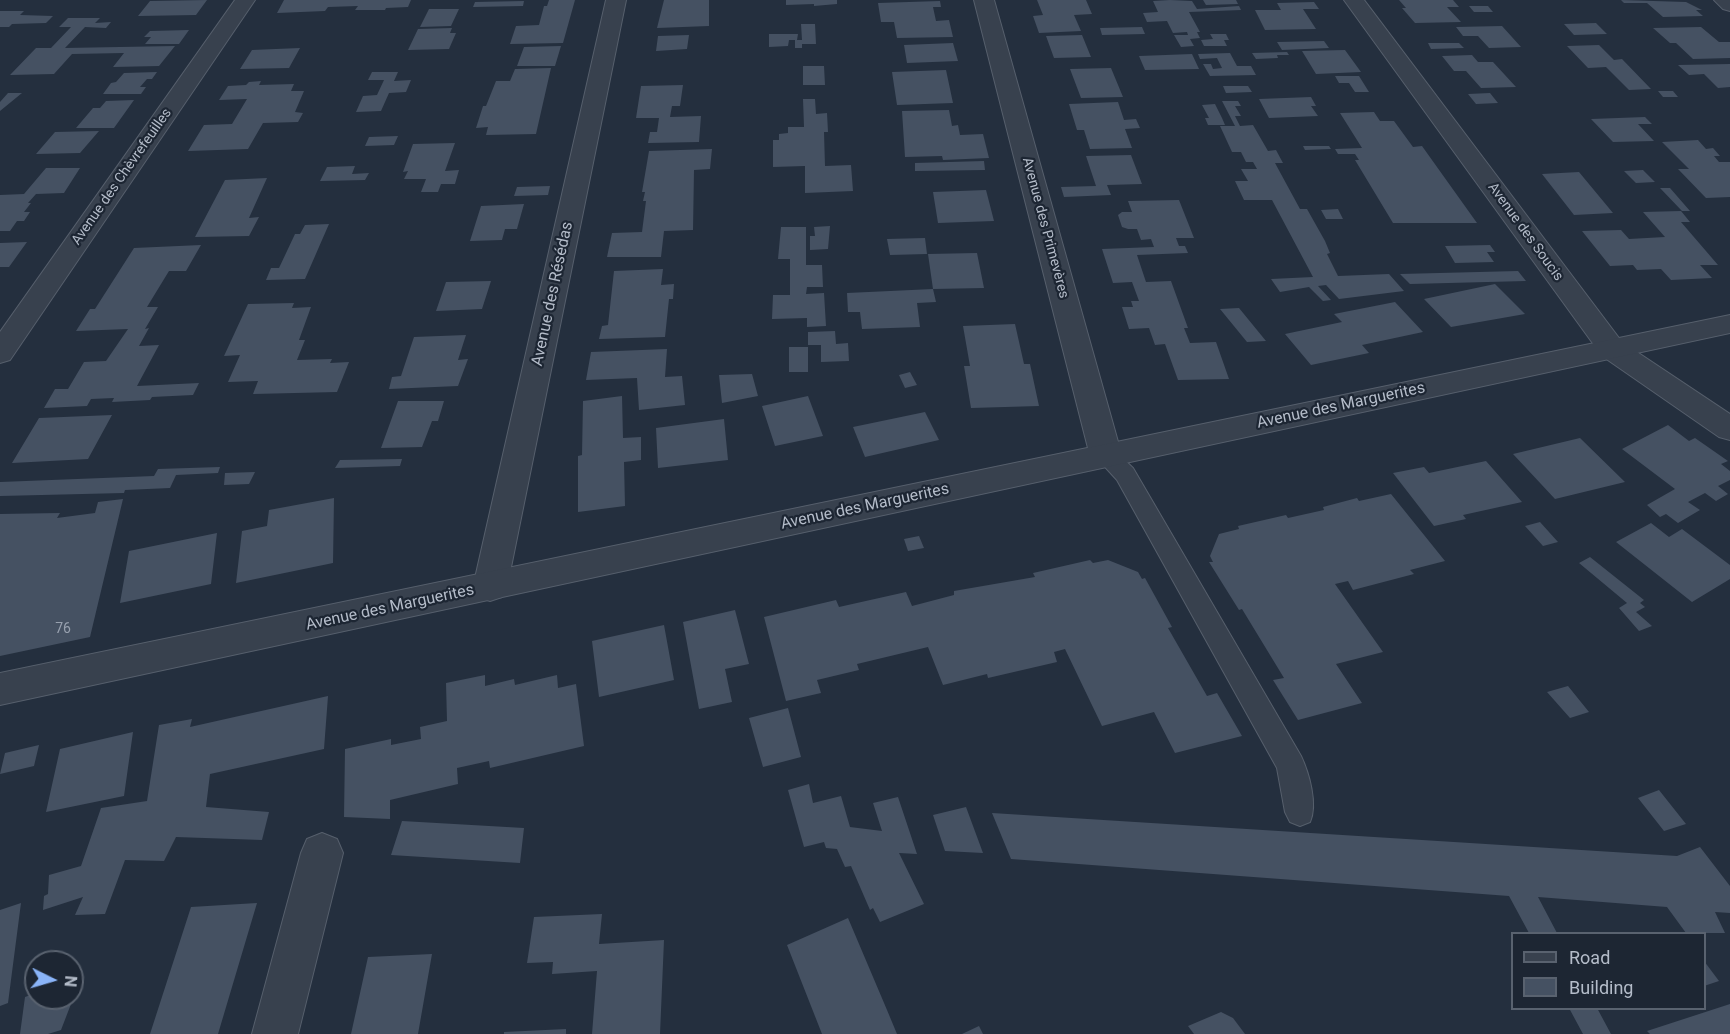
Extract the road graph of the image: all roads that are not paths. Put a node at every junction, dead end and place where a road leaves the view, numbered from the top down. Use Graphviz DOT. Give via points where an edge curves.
graph roads {
  1 [pos="245,0"];
  2 [pos="616,0"];
  3 [pos="984,0"];
  4 [pos="1354,0"];
  5 [pos="1724,0"];
  6 [pos="1730,5"];
  7 [pos="1730,324"];
  8 [pos="1612,349"];
  9 [pos="0,353"];
  10 [pos="1730,429"];
  11 [pos="1106,456"];
  12 [pos="490,587"];
  13 [pos="0,689"];
  14 [pos="1300,812"];
  15 [pos="322,853"];
  16 [pos="275,1034"];
  1 -- 9 [label="street, Avenue des Chèvrefeuilles"];
  2 -- 12 [label="street, Avenue des Résédas"];
  3 -- 11 [label="street, Avenue des Primevères"];
  4 -- 8 [label="street, Avenue des Soucis"];
  5 -- 6 [label="street"];
  7 -- 8 [label="street, Avenue des Marguerites"];
  8 -- 10 [label="street, Avenue des Soucis"];
  8 -- 11 [label="street, Avenue des Marguerites"];
  11 -- 12 [label="street, Avenue des Marguerites"];
  11 -- 14 [label="lane" via="1125,474 1291,765"];
  12 -- 13 [label="street, Avenue des Marguerites"];
  15 -- 16 [label="street"];
}
